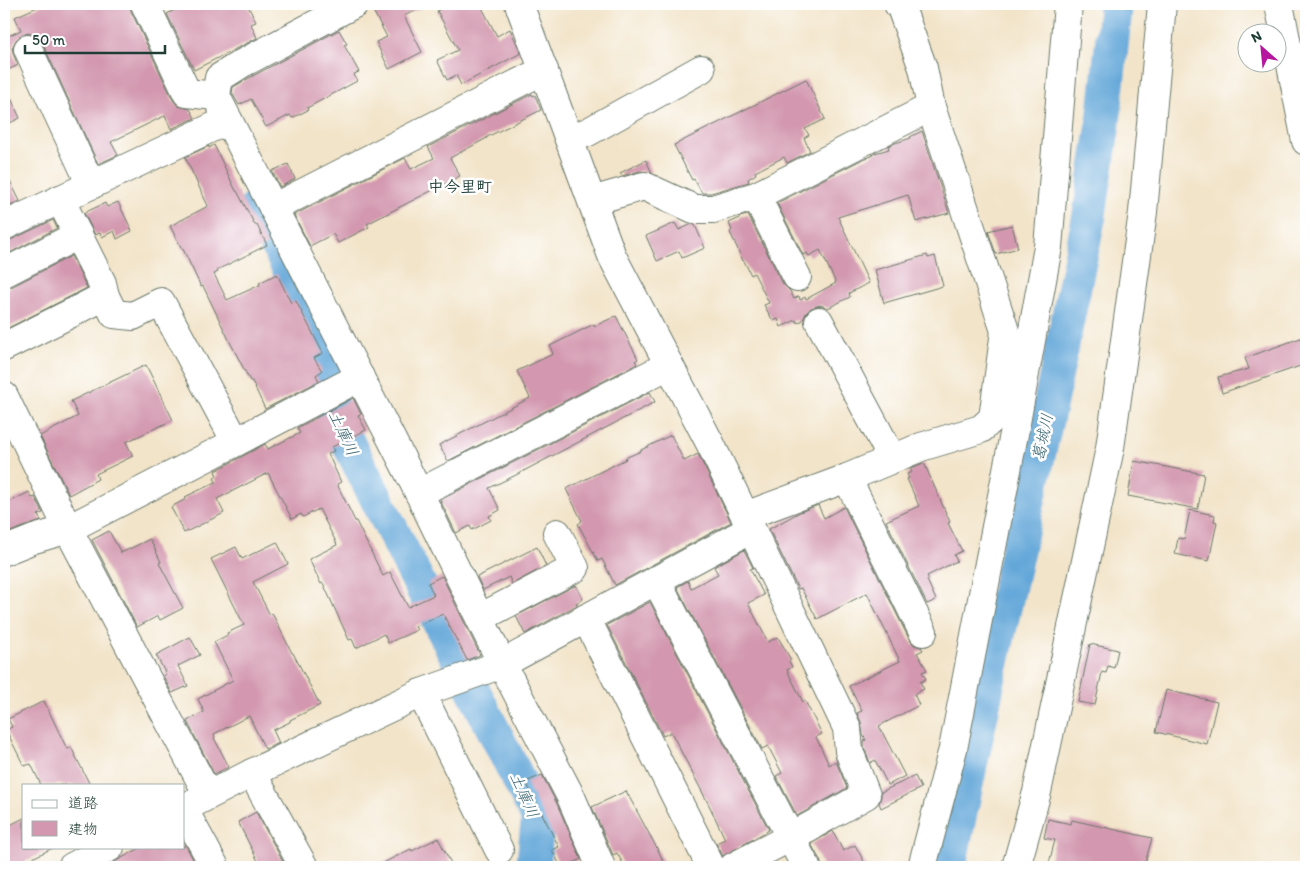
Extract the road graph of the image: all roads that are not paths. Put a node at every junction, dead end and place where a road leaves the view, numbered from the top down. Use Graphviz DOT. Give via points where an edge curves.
graph roads {
  1 [pos="145,4"];
  2 [pos="354,4"];
  3 [pos="519,4"];
  4 [pos="898,4"];
  5 [pos="1068,4"];
  6 [pos="1162,4"];
  7 [pos="1279,4"];
  8 [pos="28,49"];
  9 [pos="701,69"];
  10 [pos="544,70"];
  11 [pos="208,95"];
  12 [pos="931,106"];
  13 [pos="228,120"];
  14 [pos="569,139"];
  15 [pos="1306,141"];
  16 [pos="91,186"];
  17 [pos="756,196"];
  18 [pos="60,199"];
  19 [pos="592,201"];
  20 [pos="273,208"];
  21 [pos="4,226"];
  22 [pos="78,235"];
  23 [pos="4,273"];
  24 [pos="797,277"];
  25 [pos="105,296"];
  26 [pos="819,321"];
  27 [pos="4,347"];
  28 [pos="669,365"];
  29 [pos="360,377"];
  30 [pos="4,396"];
  31 [pos="236,442"];
  32 [pos="892,458"];
  33 [pos="847,478"];
  34 [pos="419,492"];
  35 [pos="748,522"];
  36 [pos="68,528"];
  37 [pos="557,532"];
  38 [pos="4,551"];
  39 [pos="656,580"];
  40 [pos="480,618"];
  41 [pos="586,618"];
  42 [pos="924,632"];
  43 [pos="502,664"];
  44 [pos="421,693"];
  45 [pos="252,773"];
  46 [pos="208,795"];
  47 [pos="185,808"];
  48 [pos="185,811"];
  49 [pos="790,837"];
  50 [pos="108,848"];
  51 [pos="499,850"];
  52 [pos="72,867"];
  53 [pos="214,867"];
  54 [pos="304,867"];
  55 [pos="601,867"];
  56 [pos="711,867"];
  57 [pos="734,867"];
  58 [pos="806,867"];
  59 [pos="922,867"];
  60 [pos="1016,867"];
  1 -- 11 [label="street" via="187,93"];
  2 -- 11 [label="street" via="241,64 219,78"];
  3 -- 10 [label="street"];
  4 -- 12 [label="street" via="923,68"];
  5 -- 59 [label="street" via="1048,247 953,749"];
  6 -- 60 [label="street" via="1143,212 1110,448 1037,792"];
  7 -- 15 [label="street"];
  8 -- 16 [label="street"];
  9 -- 14 [label="street" via="588,132"];
  10 -- 14 [label="street"];
  10 -- 20 [label="street"];
  11 -- 13 [label="street"];
  12 -- 17 [label="street"];
  12 -- 32 [label="street" via="1004,331 993,418 981,429"];
  13 -- 16 [label="street"];
  13 -- 20 [label="street"];
  14 -- 19 [label="street"];
  16 -- 18 [label="street"];
  17 -- 19 [label="street" via="713,209 694,209 644,186"];
  17 -- 24 [label="street"];
  18 -- 21 [label="street"];
  18 -- 22 [label="street"];
  19 -- 28 [label="street" via="612,256"];
  20 -- 29 [label="street"];
  22 -- 23 [label="street"];
  22 -- 25 [label="street" via="102,283"];
  25 -- 27 [label="street"];
  25 -- 31 [label="street" via="114,314 133,316 160,302"];
  26 -- 32 [label="street"];
  28 -- 34 [label="street"];
  28 -- 35 [label="street"];
  29 -- 31 [label="street"];
  29 -- 34 [label="street"];
  30 -- 36 [label="street"];
  31 -- 36 [label="street"];
  32 -- 33 [label="street"];
  33 -- 35 [label="street"];
  33 -- 42 [label="street"];
  34 -- 40 [label="street"];
  35 -- 39 [label="street"];
  35 -- 49 [label="street" via="847,728 849,751 866,795"];
  36 -- 38 [label="street"];
  36 -- 46 [label="street"];
  37 -- 40 [label="street" via="575,568"];
  39 -- 41 [label="street"];
  39 -- 49 [label="street"];
  40 -- 43 [label="street"];
  41 -- 43 [label="street"];
  41 -- 56 [label="street"];
  43 -- 44 [label="street"];
  43 -- 55 [label="street" via="570,797"];
  44 -- 45 [label="street"];
  44 -- 51 [label="street"];
  45 -- 46 [label="street"];
  45 -- 54 [label="street"];
  46 -- 47 [label="street"];
  48 -- 53 [label="street"];
  49 -- 57 [label="street"];
  49 -- 58 [label="street"];
  50 -- 52 [label="street"];
}
